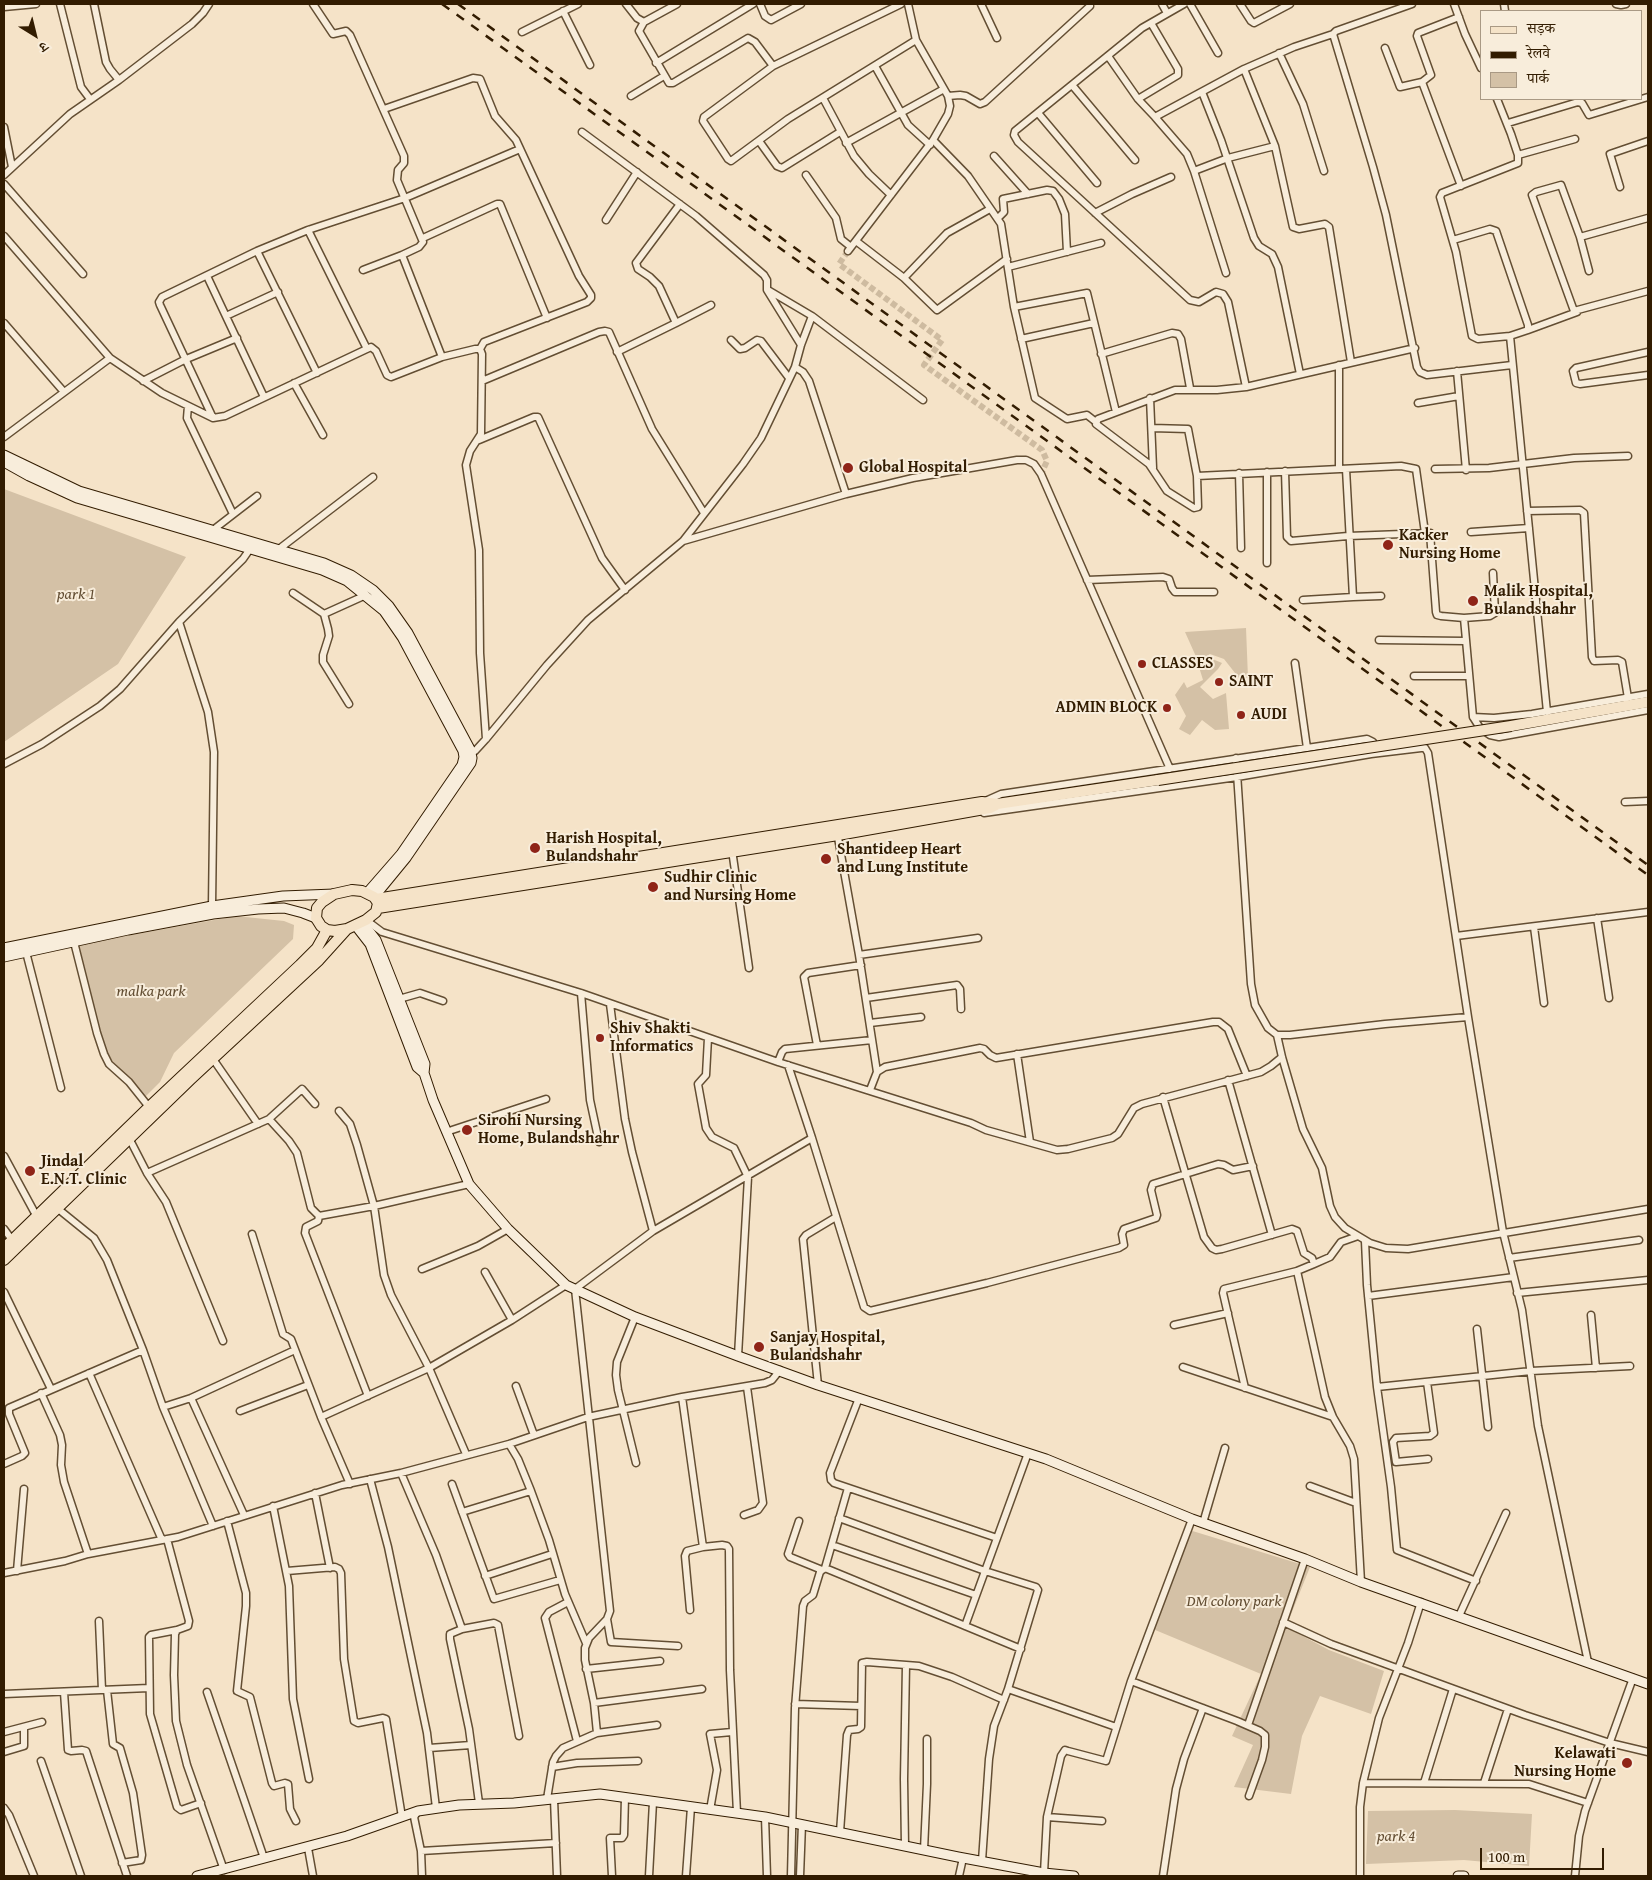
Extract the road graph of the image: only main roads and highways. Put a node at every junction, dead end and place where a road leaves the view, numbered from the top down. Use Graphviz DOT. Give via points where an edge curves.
graph roads {
  1 [pos="1648,702"];
  2 [pos="837,830"];
  3 [pos="374,899"];
  4 [pos="358,924"];
  5 [pos="327,930"];
  6 [pos="4,1248"];
  7 [pos="4,1260"];
  1 -- 2 [label="main road, bridge"];
  2 -- 3 [label="main road"];
  2 -- 3 [label="main road" via="732,850"];
  3 -- 4 [label="main road" via="372,916"];
  3 -- 5 [label="main road" via="352,890 334,894 317,908 316,918"];
  4 -- 5 [label="main road" via="335,931"];
  4 -- 7 [label="main road"];
  5 -- 6 [label="main road" via="317,948 300,965"];
}
